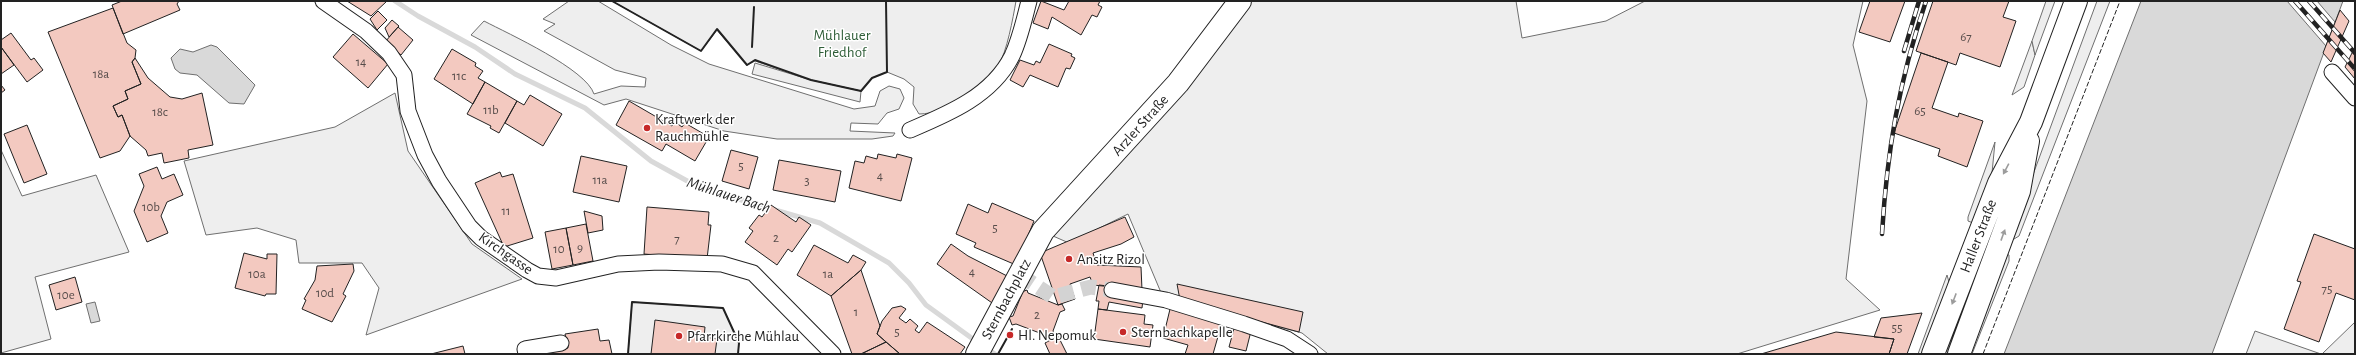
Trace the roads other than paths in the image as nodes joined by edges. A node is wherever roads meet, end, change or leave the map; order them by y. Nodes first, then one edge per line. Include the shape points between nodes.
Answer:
1 (323, 1) edge
2 (1029, 1) edge
3 (1240, 1) edge
4 (2076, 1) edge
5 (2332, 72) dead end
6 (2355, 98) edge
7 (2032, 122) junction
8 (910, 130) dead end
9 (1034, 244) joint
10 (1112, 290) tunnel mouth
11 (561, 343) dead end
12 (526, 354) edge
13 (833, 354) edge
14 (977, 354) edge
15 (1310, 354) edge
16 (1933, 354) edge
17 (1959, 354) edge

1 - 13 street, Kirchgasse via 366,31 390,54 404,75 408,112 425,156 469,226 492,247 527,270 547,278 637,262 736,266 753,273
2 - 8 street via 1015,49 998,77 953,111
3 - 9 main road, Arzler Straße via 1178,83
4 - 7 main road, Haller Straße
5 - 6 street
7 -> 16 main road, Haller Straße via 1999,183
17 -> 7 main road, Haller Straße via 2019,191
9 - 14 main road, Sternbachplatz via 994,326
10 - 15 street via 1166,300 1244,324 1288,339
11 - 12 street via 525,349

